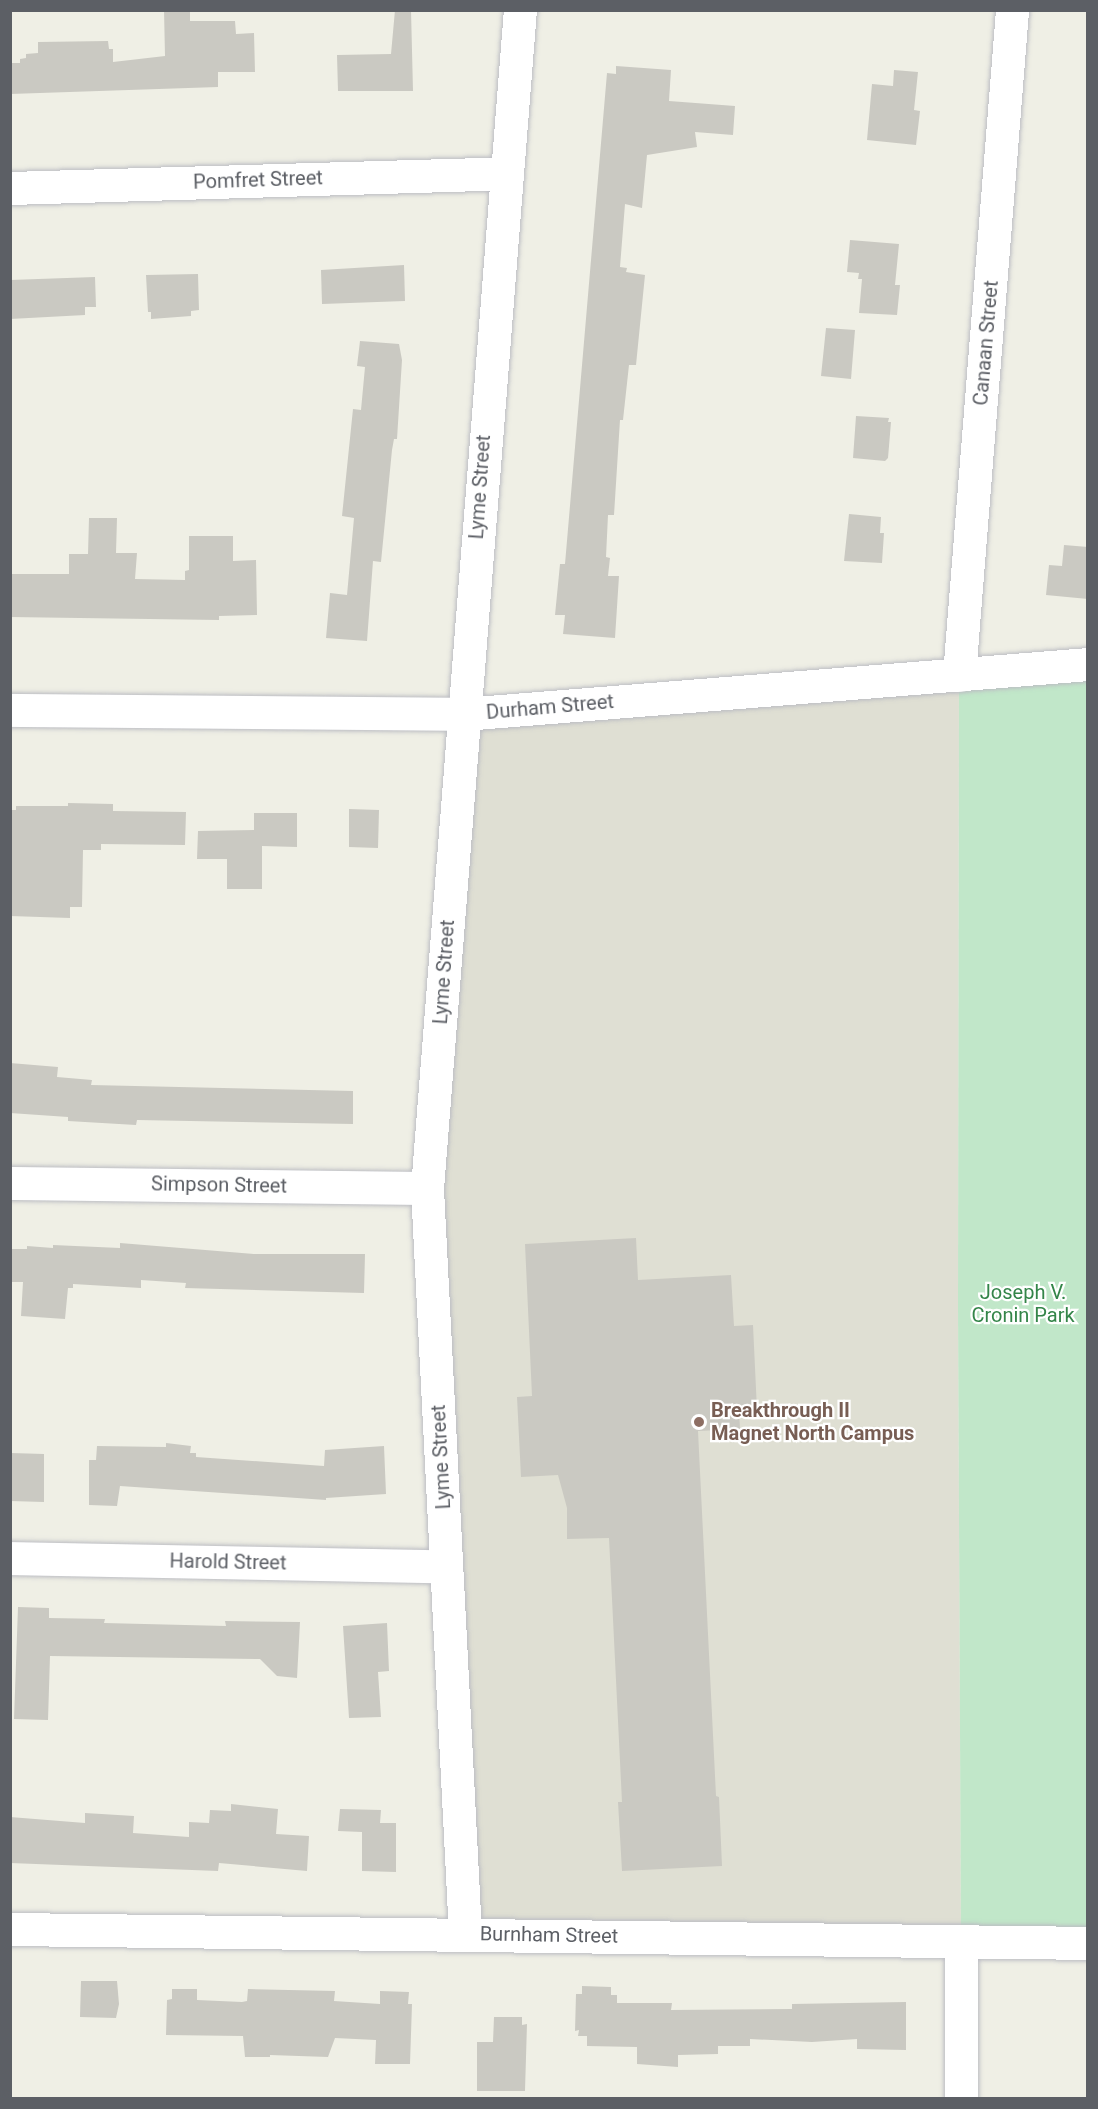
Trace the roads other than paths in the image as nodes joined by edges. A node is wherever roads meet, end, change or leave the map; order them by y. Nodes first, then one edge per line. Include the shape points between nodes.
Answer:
1 (520, 10) edge
2 (1012, 10) edge
3 (505, 173) junction
4 (10, 188) edge
5 (1088, 664) edge
6 (959, 675) junction
7 (10, 710) edge
8 (463, 714) junction
9 (10, 1183) edge
10 (428, 1188) junction
11 (10, 1558) edge
12 (446, 1566) junction
13 (10, 1929) edge
14 (465, 1934) junction
15 (961, 1942) junction
16 (1088, 1943) edge
17 (961, 2098) edge

1 - 3 street, Lyme Street
2 - 6 street, Canaan Street
3 - 4 street, Pomfret Street
3 - 8 street, Lyme Street
5 - 6 street, Durham Street
6 - 8 street, Durham Street
7 - 8 street, Durham Street
8 - 10 street, Lyme Street
9 - 10 street, Simpson Street
10 - 12 street, Lyme Street
11 - 12 street, Harold Street
12 - 14 street, Lyme Street
13 - 14 street, Burnham Street
14 - 15 street, Burnham Street
15 - 16 street, Burnham Street
15 - 17 street

